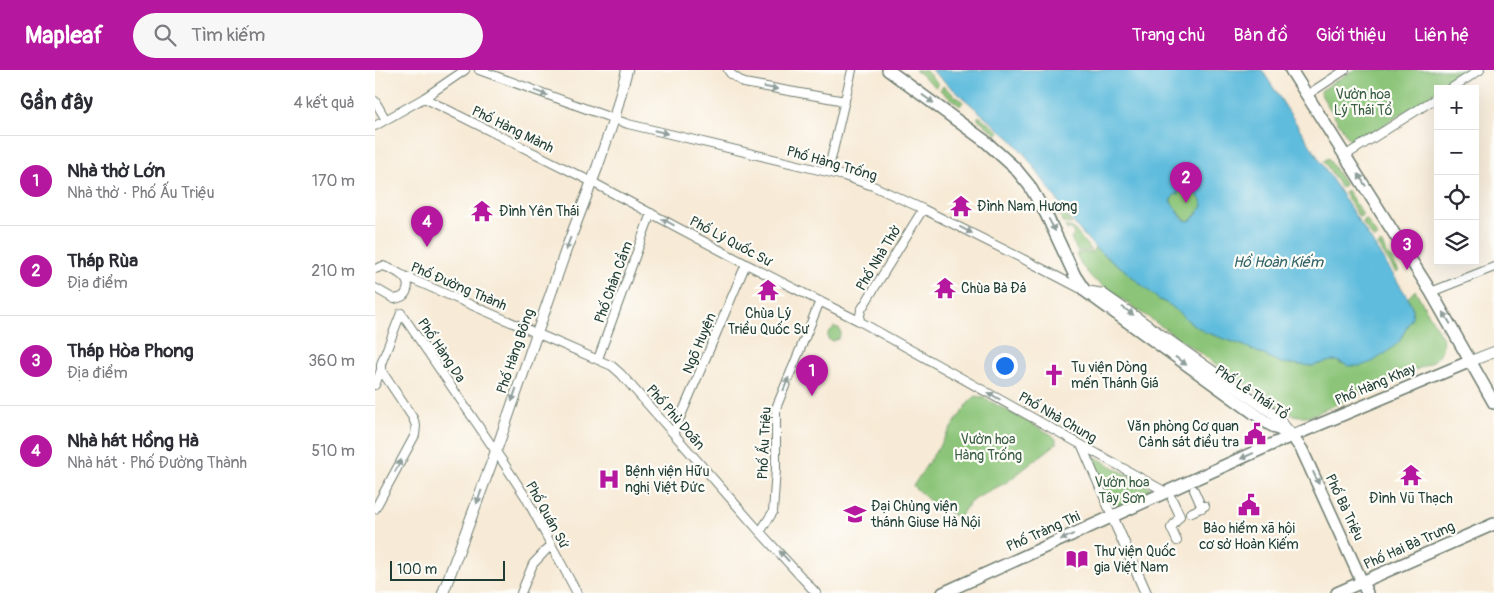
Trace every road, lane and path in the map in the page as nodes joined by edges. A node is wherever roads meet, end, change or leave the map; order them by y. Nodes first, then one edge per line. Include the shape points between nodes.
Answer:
1 (465, 70) edge
2 (479, 70) edge
3 (627, 70) edge
4 (728, 70) edge
5 (852, 70) edge
6 (888, 70) edge
7 (1291, 70) edge
8 (1345, 70) edge
9 (1480, 70) edge
10 (1457, 85) edge
11 (1307, 95) junction
12 (424, 98) junction
13 (1434, 100) edge
14 (375, 101) edge
15 (845, 101) junction
16 (614, 119) junction
17 (386, 120) junction
18 (375, 126) edge
19 (1346, 155) junction
20 (828, 172) junction
21 (592, 182) junction
22 (923, 209) junction
23 (651, 213) junction
24 (746, 264) junction
25 (1494, 267) edge
26 (375, 269) edge
27 (400, 274) junction
28 (375, 288) edge
29 (1085, 291) junction
30 (1431, 292) junction
31 (820, 300) junction
32 (859, 321) junction
33 (536, 332) junction
34 (1494, 352) edge
35 (598, 359) junction
36 (1471, 361) junction
37 (378, 370) edge
38 (375, 385) edge
39 (1494, 403) edge
40 (674, 432) junction
41 (1292, 436) junction
42 (1082, 446) junction
43 (496, 451) junction
44 (1194, 490) dead end
45 (1169, 496) junction
46 (375, 509) edge
47 (1190, 513) dead end
48 (1112, 516) junction
49 (1494, 524) edge
50 (760, 532) junction
51 (1177, 541) dead end
52 (551, 545) junction
53 (1362, 582) junction
54 (443, 593) edge
55 (521, 593) edge
56 (577, 593) edge
57 (816, 593) edge
58 (943, 593) edge
59 (1145, 593) edge
60 (1337, 593) edge
61 (1367, 593) edge

1 - 12 street
2 -> 16 street, Phố Hàng Trống
3 - 16 street, Phố Hàng Bông
4 -> 15 street via 743,83
5 - 15 street
6 -> 29 main road, Phố Lê Thái Tổ via 985,141 1015,168 1046,214
7 - 11 main road
8 - 11 street
9 - 10 street
11 - 19 main road
12 - 17 street
12 - 21 street, Phố Hàng Mành
13 - 19 street
14 - 17 street
15 - 20 street
16 -> 20 street, Phố Hàng Trống
16 - 21 street, Phố Hàng Bông
17 - 18 street
30 -> 19 main road
20 - 22 street, Phố Hàng Trống via 873,186
21 - 23 street, Phố Lý Quốc Sư
21 -> 33 street, Phố Hàng Bông
22 -> 29 street, Phố Hàng Trống
22 - 32 street, Phố Nhà Thờ via 861,310
24 -> 23 street, Phố Lý Quốc Sư
23 - 35 street, Phố Chân Cầm
24 - 31 street, Phố Lý Quốc Sư
24 - 40 street, Ngõ Huyện
25 - 30 street
26 - 27 street, Phố Đường Thành via 383,266
27 - 28 street via 409,287 402,297 394,299
27 - 33 street, Phố Đường Thành
29 -> 41 main road, Phố Lê Thái Tổ via 1269,424
36 -> 30 main road
31 - 32 street, Phố Lý Quốc Sư
50 -> 31 street, Phố Ấu Triệu via 773,512 776,408
42 -> 32 street, Phố Nhà Chung
33 - 35 street, Phố Phủ Doãn
33 -> 43 street, Phố Hàng Bông
34 - 36 street
35 - 40 street, Phố Phủ Doãn via 621,374
36 - 39 main road
36 - 41 main road, Phố Hàng Khay
37 - 38 street, Phố Hàng Da
37 - 43 street, Phố Hàng Da via 401,313
46 -> 37 street via 415,435 416,426
40 - 50 street, Phố Phủ Doãn
41 -> 45 main road, Phố Tràng Thi
41 -> 53 main road, Phố Bà Triệu via 1302,450
42 - 45 street, Phố Nhà Chung
42 - 48 street
43 - 52 street, Phố Quán Sứ
43 -> 54 street, Phố Hàng Bông
44 - 47 street via 1205,507
45 - 48 main road, Phố Tràng Thi
45 - 51 street via 1179,516 1171,528
48 -> 58 main road, Phố Tràng Thi
48 - 59 street
49 - 53 main road, Phố Hai Bà Trưng
57 -> 50 street, Phố Phủ Doãn
52 - 55 street via 533,564
52 - 56 street, Phố Quán Sứ
53 - 60 main road, Phố Hai Bà Trưng
53 - 61 main road, Phố Bà Triệu

